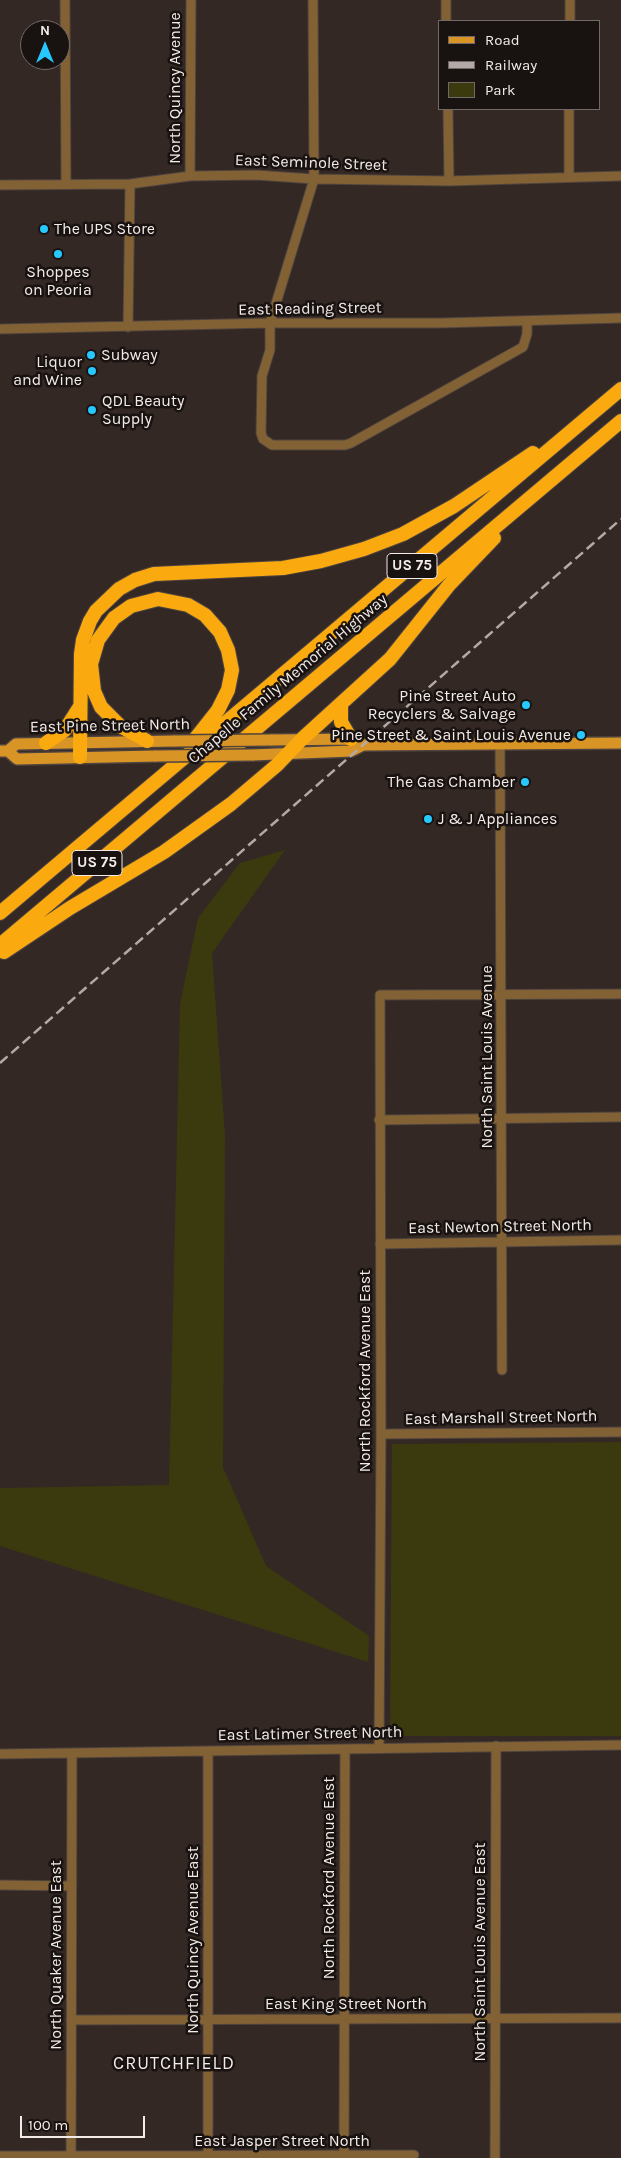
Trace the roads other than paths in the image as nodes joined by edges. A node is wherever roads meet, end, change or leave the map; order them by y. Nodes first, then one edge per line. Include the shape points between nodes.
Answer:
1 (65, 0) edge
2 (191, 0) edge
3 (313, 0) edge
4 (446, 0) edge
5 (570, 0) edge
6 (446, 20) edge
7 (570, 20) edge
8 (448, 110) edge
9 (569, 110) edge
10 (190, 176) junction
11 (569, 176) junction
12 (621, 176) edge
13 (314, 180) junction
14 (449, 181) junction
15 (66, 184) junction
16 (130, 184) junction
17 (0, 185) edge
18 (621, 318) edge
19 (526, 321) junction
20 (270, 323) junction
21 (128, 327) junction
22 (0, 329) edge
23 (621, 389) edge
24 (593, 413) junction
25 (621, 421) edge
26 (543, 487) junction
27 (341, 705) junction
28 (80, 707) junction
29 (302, 739) junction
30 (147, 741) junction
31 (80, 742) junction
32 (357, 742) junction
33 (46, 743) junction
34 (621, 743) edge
35 (500, 744) junction
36 (4, 751) edge
37 (288, 755) junction
38 (80, 757) junction
39 (171, 768) junction
40 (0, 913) edge
41 (0, 945) edge
42 (0, 954) edge
43 (501, 994) junction
44 (621, 994) edge
45 (621, 1117) edge
46 (502, 1119) junction
47 (379, 1120) junction
48 (621, 1240) edge
49 (502, 1242) junction
50 (380, 1244) junction
51 (502, 1370) dead end
52 (621, 1432) edge
53 (381, 1434) junction
54 (621, 1745) edge
55 (496, 1746) junction
56 (379, 1748) junction
57 (345, 1749) junction
58 (208, 1751) junction
59 (72, 1753) junction
60 (0, 1754) edge
61 (0, 1885) edge
62 (71, 1886) junction
63 (495, 2018) junction
64 (621, 2018) edge
65 (71, 2020) junction
66 (208, 2020) junction
67 (344, 2020) junction
68 (414, 2155) dead end
69 (0, 2156) edge
70 (71, 2157) edge
71 (208, 2157) edge
72 (344, 2157) edge
73 (495, 2158) edge

1 - 15 street
2 - 10 street, North Quincy Avenue
3 - 13 street
4 - 6 street
5 - 7 street
8 - 14 street
9 - 11 street
10 - 13 street, East Seminole Street via 256,175
10 - 16 street, East Seminole Street
11 - 12 street, East Seminole Street
11 - 14 street, East Seminole Street
13 - 14 street, East Seminole Street
13 - 20 street
15 - 16 street, East Seminole Street
15 - 17 street, East Seminole Street
16 - 21 street
18 - 19 street, East Reading Street
19 - 20 street, East Reading Street
19 - 20 street via 523,347 345,445 272,445 264,439 262,376 270,350
20 - 21 street, East Reading Street
21 - 22 street, East Reading Street
23 - 24 highway, Chapelle Family Memorial Highway / US 75
24 - 28 highway via 454,506 382,543 301,565 257,570 166,572 126,584 103,603 86,629 81,654
24 - 39 highway, Chapelle Family Memorial Highway / US 75
25 - 26 highway, Chapelle Family Memorial Highway / US 75
26 - 27 highway via 449,585 390,659
26 - 41 highway, Chapelle Family Memorial Highway / US 75
27 - 29 highway
27 - 32 highway via 342,722
28 - 31 highway
28 - 33 highway via 65,730
29 - 30 main road, East Pine Street North, bridge
29 - 32 main road, East Pine Street North
29 - 37 highway
30 - 31 main road, East Pine Street North
30 - 39 highway via 120,726 102,707 92,681 92,656 102,631 123,610 158,599 198,610 214,622 225,641 232,670 228,690 218,710
31 - 33 main road, East Pine Street North
31 - 38 highway
32 - 35 main road, East Pine Street North
32 - 37 main road, East Pine Street North via 351,751
33 - 36 main road, East Pine Street North via 16,744
34 - 35 main road, East Pine Street North
35 - 43 street, North Saint Louis Avenue
36 - 38 main road, East Pine Street North via 17,759
37 - 38 main road, East Pine Street North, bridge
37 - 42 highway via 195,832
39 - 40 highway, Chapelle Family Memorial Highway / US 75
43 - 44 street
43 - 46 street, North Saint Louis Avenue
43 - 47 street, North Rockford Avenue East via 380,995
45 - 46 street
46 - 47 street
46 - 49 street, North Saint Louis Avenue
47 - 50 street, North Rockford Avenue East
48 - 49 street, East Newton Street North
49 - 50 street, East Newton Street North
49 - 51 street, North Saint Louis Avenue
50 - 53 street, North Rockford Avenue East
52 - 53 street, East Marshall Street North
53 - 56 street, North Rockford Avenue East
54 - 55 street, East Latimer Street North
55 - 56 street, East Latimer Street North
55 - 63 street, North Saint Louis Avenue East
56 - 57 street, East Latimer Street North
57 - 58 street, East Latimer Street North
57 - 67 street, North Rockford Avenue East
58 - 59 street, East Latimer Street North
58 - 66 street, North Quincy Avenue East
59 - 60 street, East Latimer Street North
59 - 62 street, North Quaker Avenue East
61 - 62 street
62 - 65 street, North Quaker Avenue East
63 - 64 street, East King Street North
63 - 67 street, East King Street North
63 - 73 street, North Saint Louis Avenue East
65 - 66 street, East King Street North
65 - 70 street, North Quaker Avenue East
66 - 67 street, East King Street North
66 - 71 street, North Quincy Avenue East
67 - 72 street, North Rockford Avenue East
68 - 72 street, East Jasper Street North
69 - 70 street, East Jasper Street North
70 - 71 street, East Jasper Street North
71 - 72 street, East Jasper Street North

